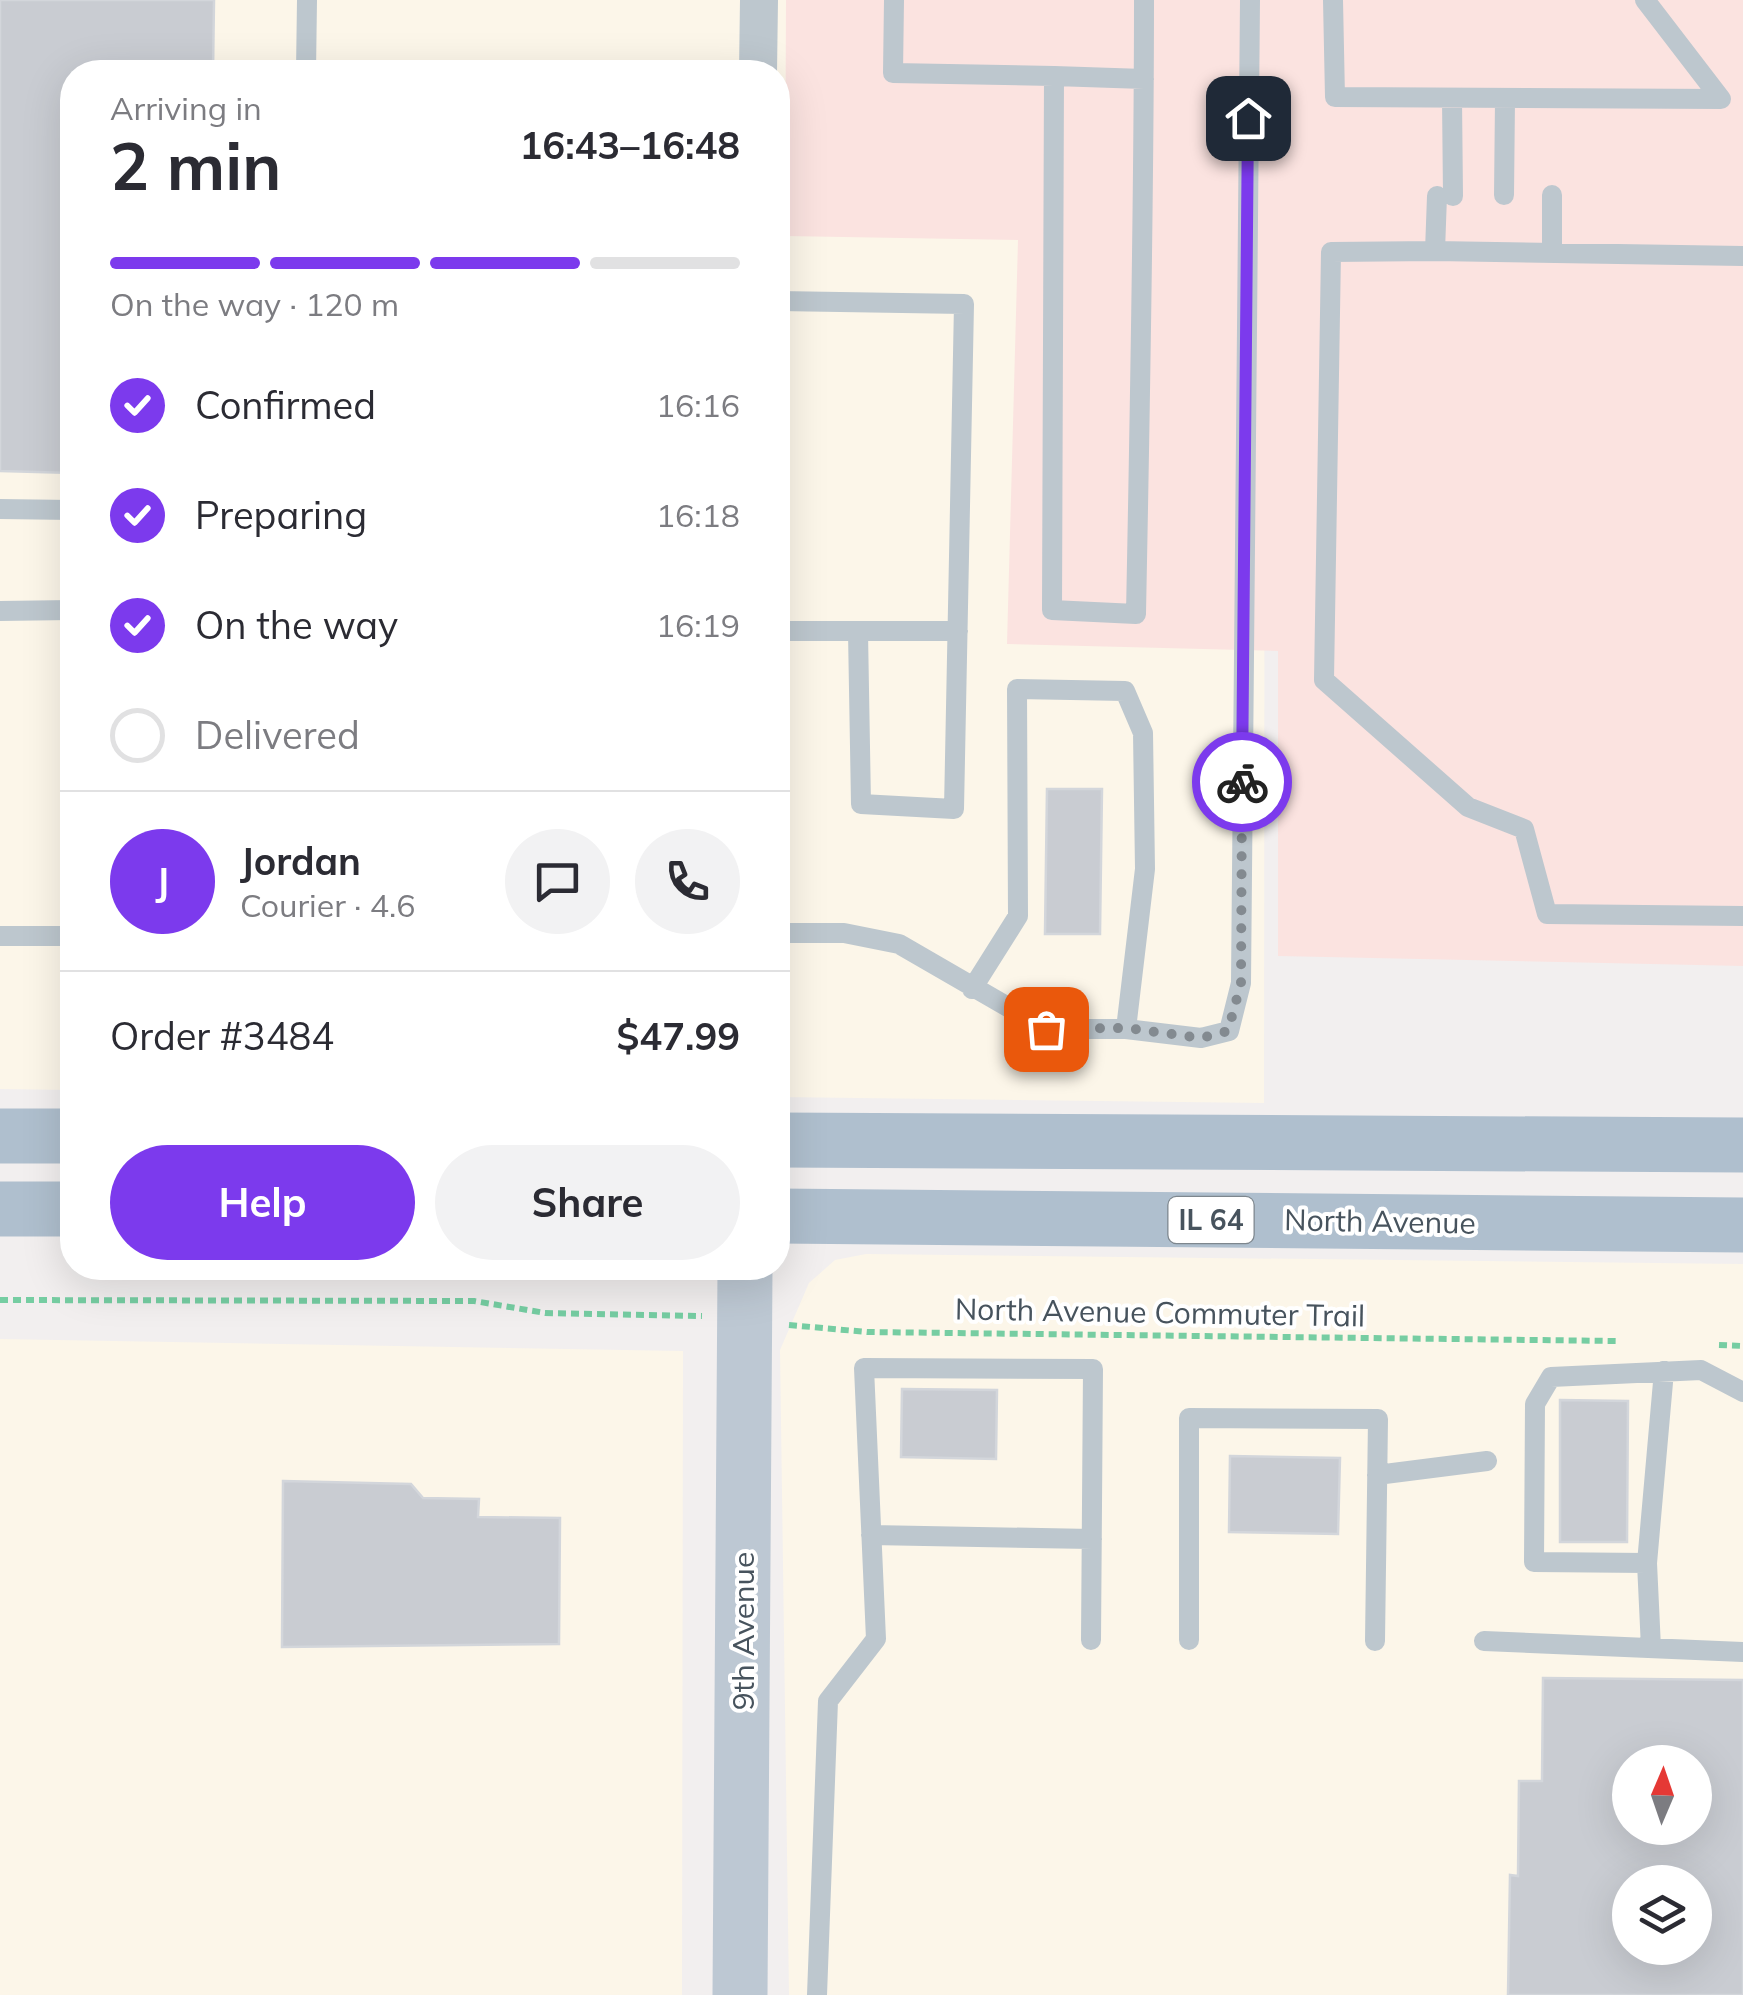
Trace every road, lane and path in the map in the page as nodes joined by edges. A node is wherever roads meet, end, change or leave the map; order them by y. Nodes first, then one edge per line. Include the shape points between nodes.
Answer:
1 (307, 0) edge
2 (759, 0) edge
3 (894, 0) edge
4 (1144, 0) edge
5 (1250, 0) edge
6 (1334, 0) edge
7 (1645, 0) edge
8 (306, 60) edge
9 (758, 60) edge
10 (1054, 76) junction
11 (1144, 78) junction
12 (1452, 99) junction
13 (1504, 100) junction
14 (1504, 195) dead end
15 (1552, 195) dead end
16 (1435, 251) junction
17 (1552, 253) junction
18 (1743, 256) edge
19 (790, 301) edge
20 (0, 509) edge
21 (60, 510) edge
22 (60, 610) edge
23 (0, 611) edge
24 (790, 631) edge
25 (958, 631) junction
26 (858, 632) junction
27 (1743, 916) edge
28 (790, 933) edge
29 (0, 936) edge
30 (60, 936) edge
31 (972, 988) junction
32 (1126, 1028) junction
33 (0, 1136) edge
34 (60, 1136) edge
35 (790, 1140) edge
36 (1743, 1146) edge
37 (0, 1208) edge
38 (60, 1210) edge
39 (790, 1216) edge
40 (1743, 1225) edge
41 (745, 1280) edge
42 (0, 1300) edge
43 (680, 1314) dead end
44 (800, 1326) dead end
45 (1519, 1338) dead end
46 (1664, 1372) junction
47 (1743, 1392) edge
48 (1487, 1461) dead end
49 (1377, 1475) junction
50 (871, 1535) junction
51 (1092, 1539) junction
52 (1647, 1563) junction
53 (1090, 1640) dead end
54 (1188, 1640) dead end
55 (1375, 1641) dead end
56 (1484, 1641) dead end
57 (1651, 1648) junction
58 (1743, 1652) edge
59 (740, 1995) edge
60 (817, 1995) edge

1 - 8 lane
2 - 9 street
3 - 10 lane via 893,73
4 - 11 lane
5 - 32 lane via 1241,983 1228,1031 1201,1038
6 - 12 lane via 1335,98
7 - 13 lane via 1721,99
10 - 11 lane
10 - 11 lane via 1052,610 1136,614
12 - 13 lane
12 - 16 lane
13 - 14 lane
15 - 17 lane
16 - 17 lane
16 - 27 lane via 1331,252 1324,680 1468,807 1524,829 1548,914
17 - 18 lane
19 - 25 lane via 964,304
20 - 21 lane
22 - 23 lane
24 - 26 lane
25 - 26 lane
25 - 26 lane via 954,809 861,804
28 - 31 lane via 844,933 900,944
29 - 30 lane
31 - 32 lane via 1046,1029
31 - 32 lane via 1018,916 1016,689 1125,691 1143,733 1145,869
33 - 34 main road
35 - 36 main road
37 - 38 main road
39 - 40 main road, North Avenue / IL 64
41 - 59 street, 9th Avenue
42 - 43 path via 474,1301 573,1314
44 - 45 path, North Avenue Commuter Trail
46 - 47 lane via 1701,1370
46 - 52 lane
46 - 52 lane via 1552,1376 1535,1404 1534,1562
48 - 49 lane
49 - 54 lane via 1378,1419 1189,1418
49 - 55 lane
50 - 51 lane
50 - 51 lane via 864,1368 1093,1369
50 - 60 lane via 876,1639 828,1701
51 - 53 lane
52 - 57 lane
56 - 57 lane
57 - 58 lane

